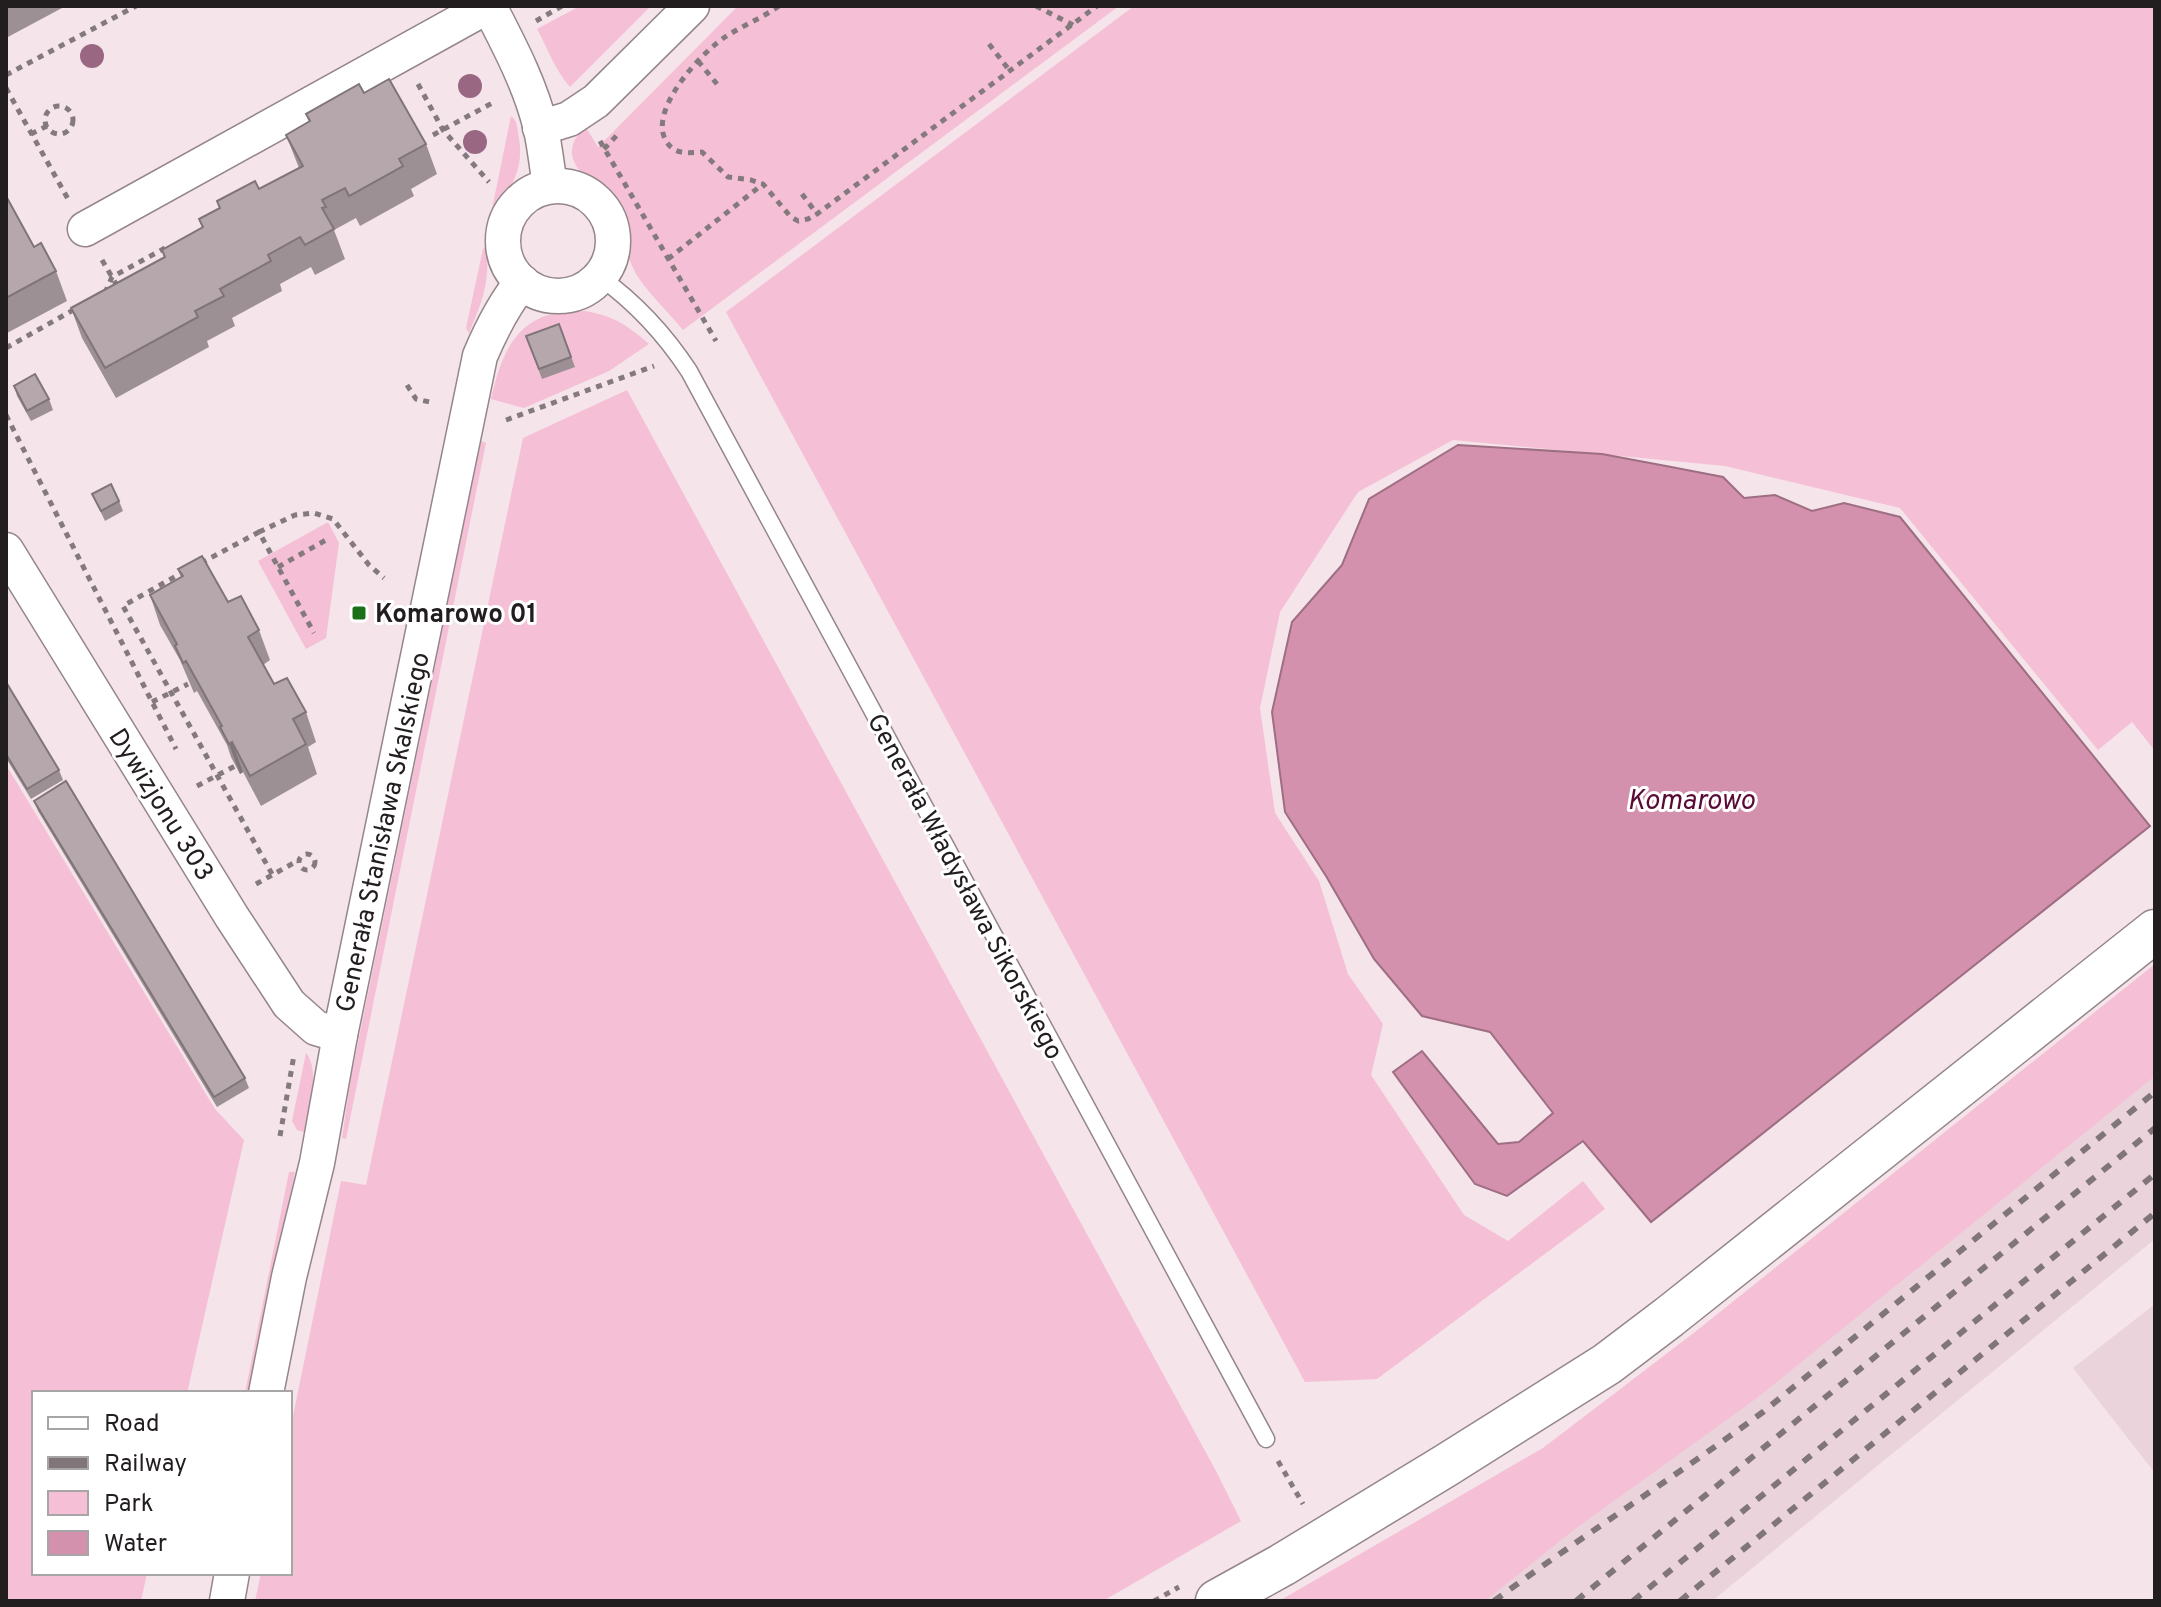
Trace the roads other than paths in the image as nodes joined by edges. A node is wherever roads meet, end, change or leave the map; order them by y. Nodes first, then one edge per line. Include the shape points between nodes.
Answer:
1 (488, 6) edge
2 (692, 6) edge
3 (540, 128) junction
4 (550, 186) junction
5 (85, 229) road end
6 (600, 277) junction
7 (522, 282) junction
8 (6, 550) edge
9 (2155, 931) edge
10 (340, 1035) junction
11 (266, 1391) edge
12 (1266, 1439) road end
13 (232, 1575) edge
14 (227, 1601) edge
15 (1217, 1601) edge

1 - 3 street via 517,62
1 - 5 street
2 - 3 street via 596,101 569,119
3 - 4 street
4 - 6 street via 580,191 602,208 612,248
4 - 7 street via 524,198 505,226 506,258
6 - 7 street via 565,296 537,292
6 - 12 lane, Generała Władysława Sikorskiego via 641,311 689,371
7 - 10 street, Generała Stanisława Skalskiego via 480,356
8 - 10 street, Dywizjonu 303 via 289,1004 316,1028
9 - 15 street via 1607,1364
10 - 11 street, Generała Stanisława Skalskiego
13 - 14 street

